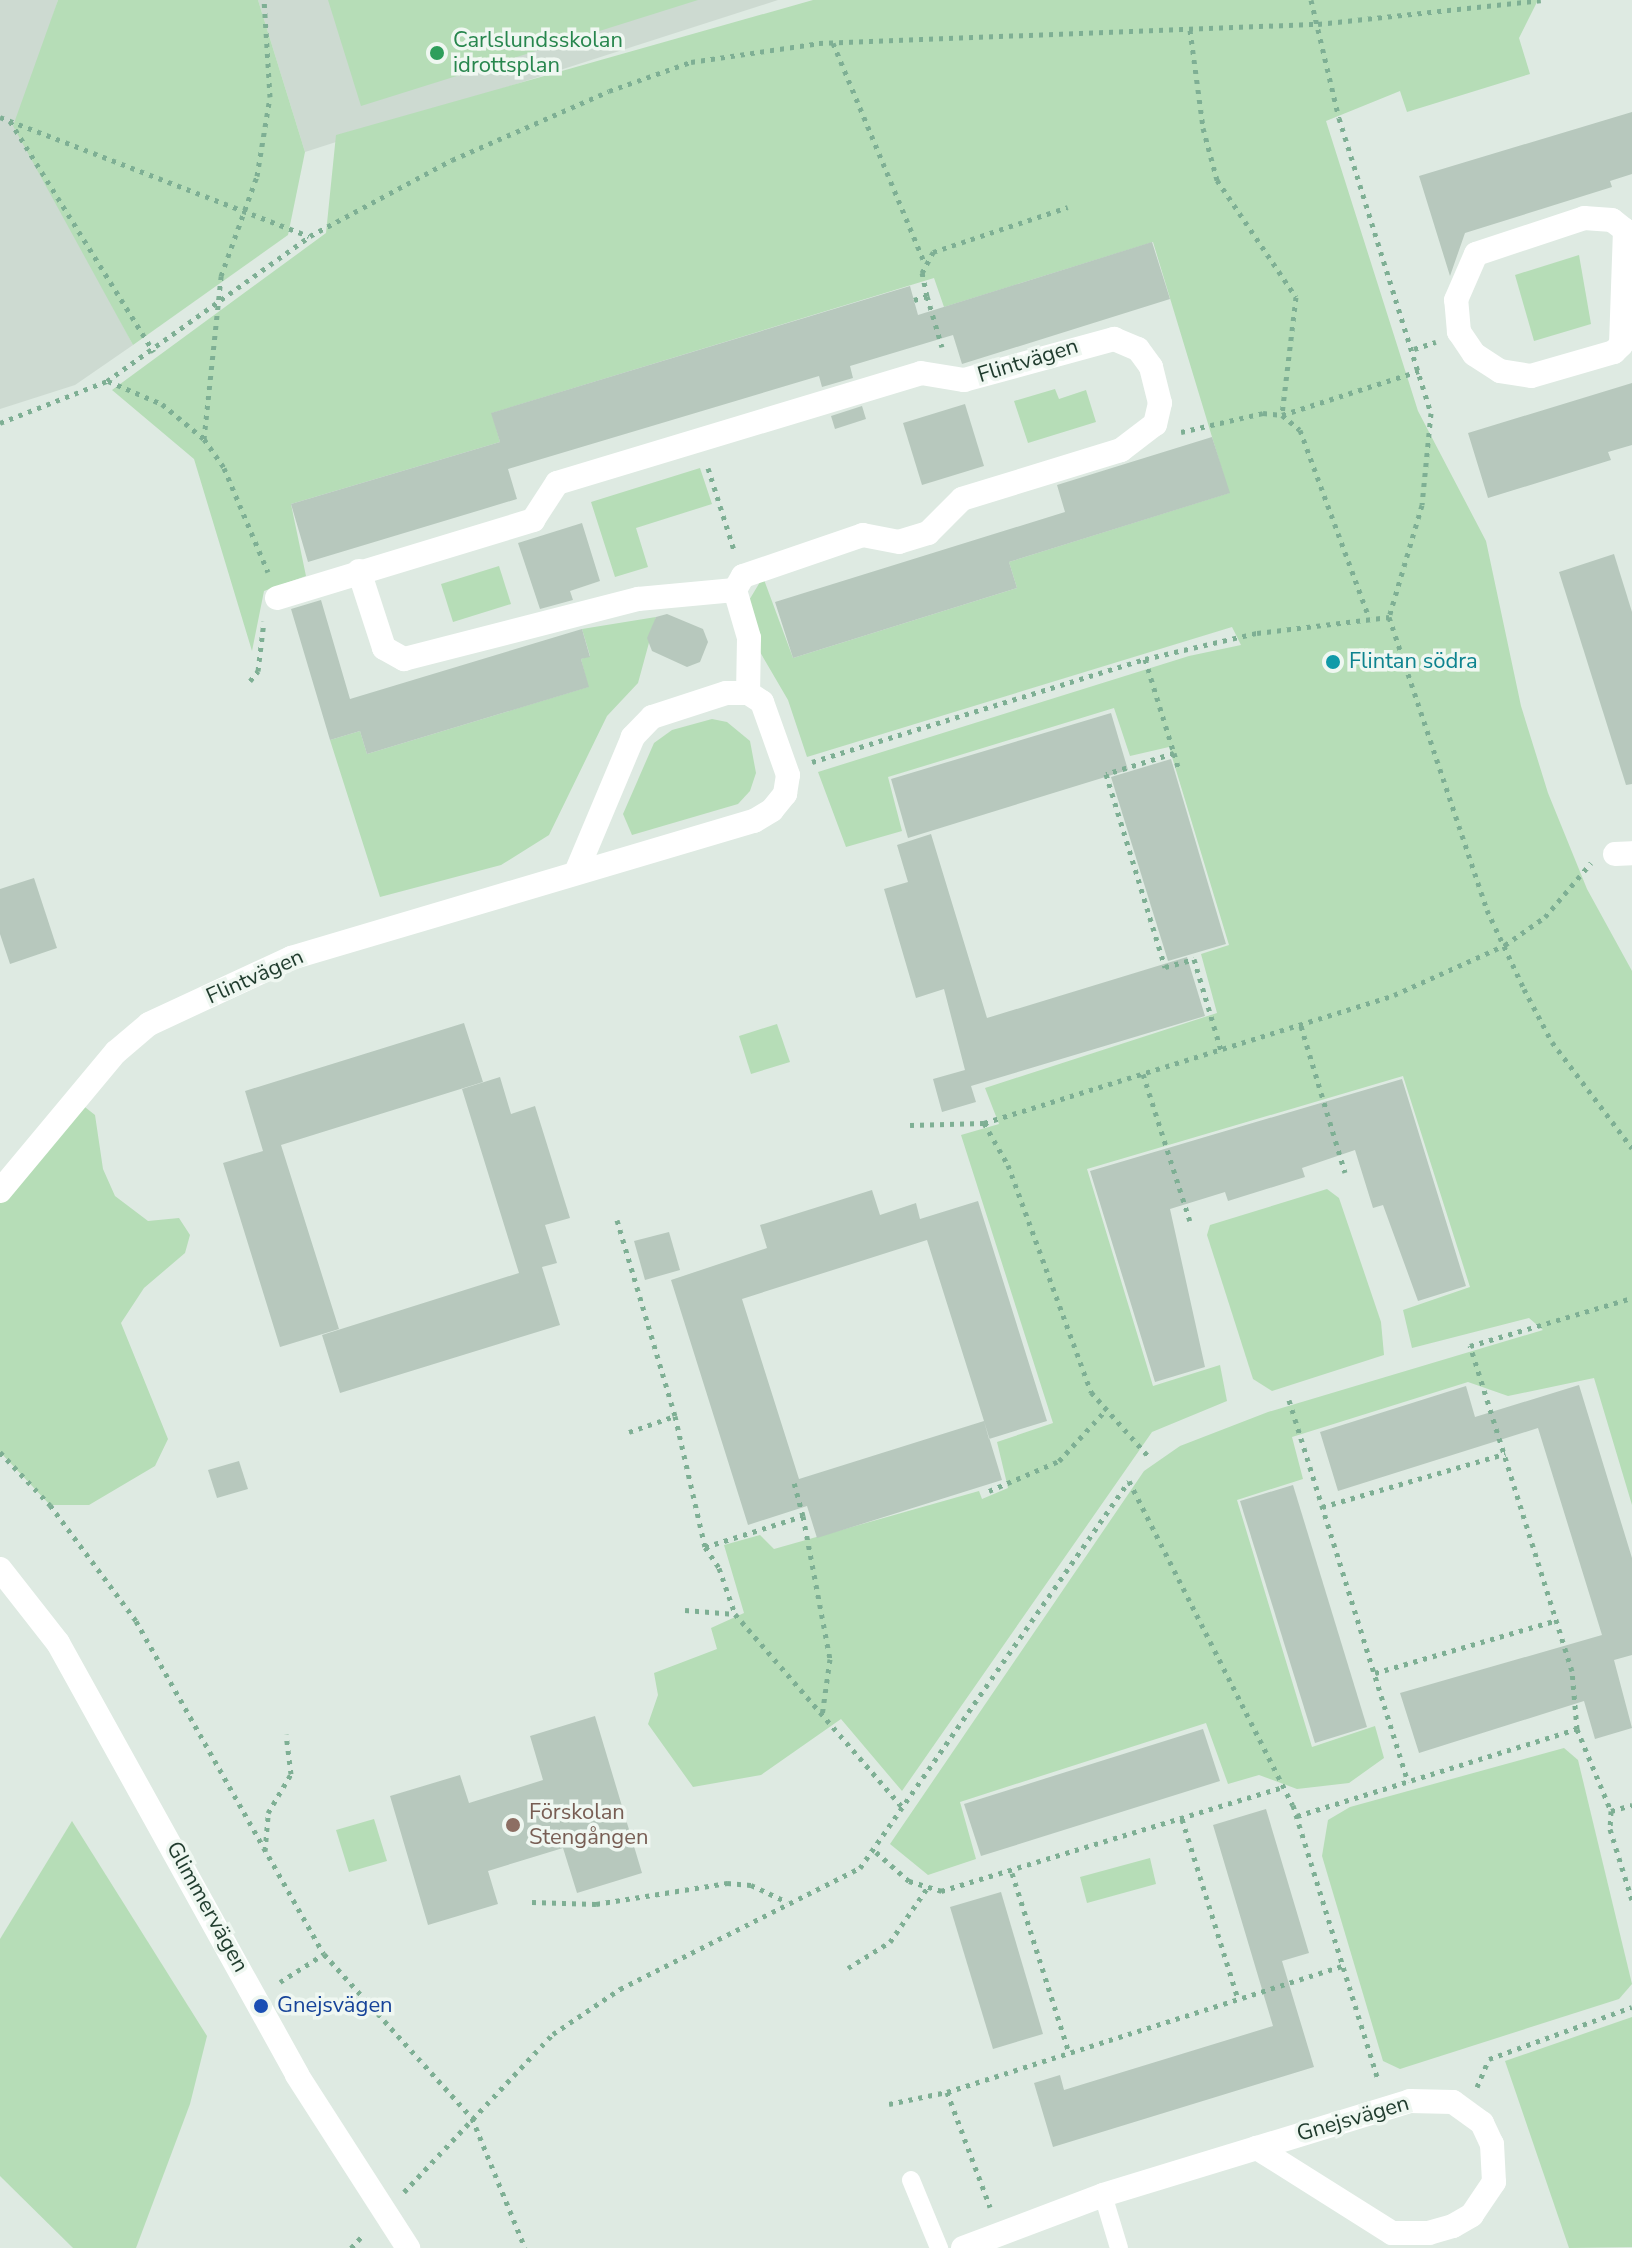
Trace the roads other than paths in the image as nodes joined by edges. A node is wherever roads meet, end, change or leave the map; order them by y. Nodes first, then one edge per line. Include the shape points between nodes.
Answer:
1 (1630, 228) edge
2 (359, 571) junction
3 (739, 583) junction
4 (277, 598) road end
5 (748, 693) junction
6 (577, 870) junction
7 (4, 1176) edge
8 (0, 1569) edge
9 (1257, 2148) junction
10 (911, 2180) dead end
11 (1103, 2195) junction
12 (408, 2248) edge
13 (939, 2248) edge
14 (963, 2248) edge
15 (1119, 2248) edge

1 - 1 street via 1584,218 1476,254 1456,300 1459,332 1474,354 1515,376 1614,352 1624,330
2 - 3 street, Flintvägen via 384,648 404,659 638,599
2 - 3 street, Flintvägen via 533,520 557,483 921,373 964,380 1094,341 1126,341 1151,367 1160,403 1155,424 1121,450 962,499 928,533 899,542 863,535
2 - 4 street, Flintvägen
3 - 5 street via 749,638
5 - 6 street via 726,693 652,717 633,737
5 - 6 street, Flintvägen via 762,702 784,754 785,794 772,810 754,821
6 - 7 street, Flintvägen via 291,958 149,1024 116,1052
8 - 12 street, Glimmervägen via 58,1643 297,2075
9 - 9 street, Gnejsvägen via 1392,2233 1429,2233 1472,2215 1494,2182 1492,2144 1467,2109 1428,2099
9 - 11 street, Gnejsvägen
10 - 13 lane
11 - 14 street, Gnejsvägen
11 - 15 lane

